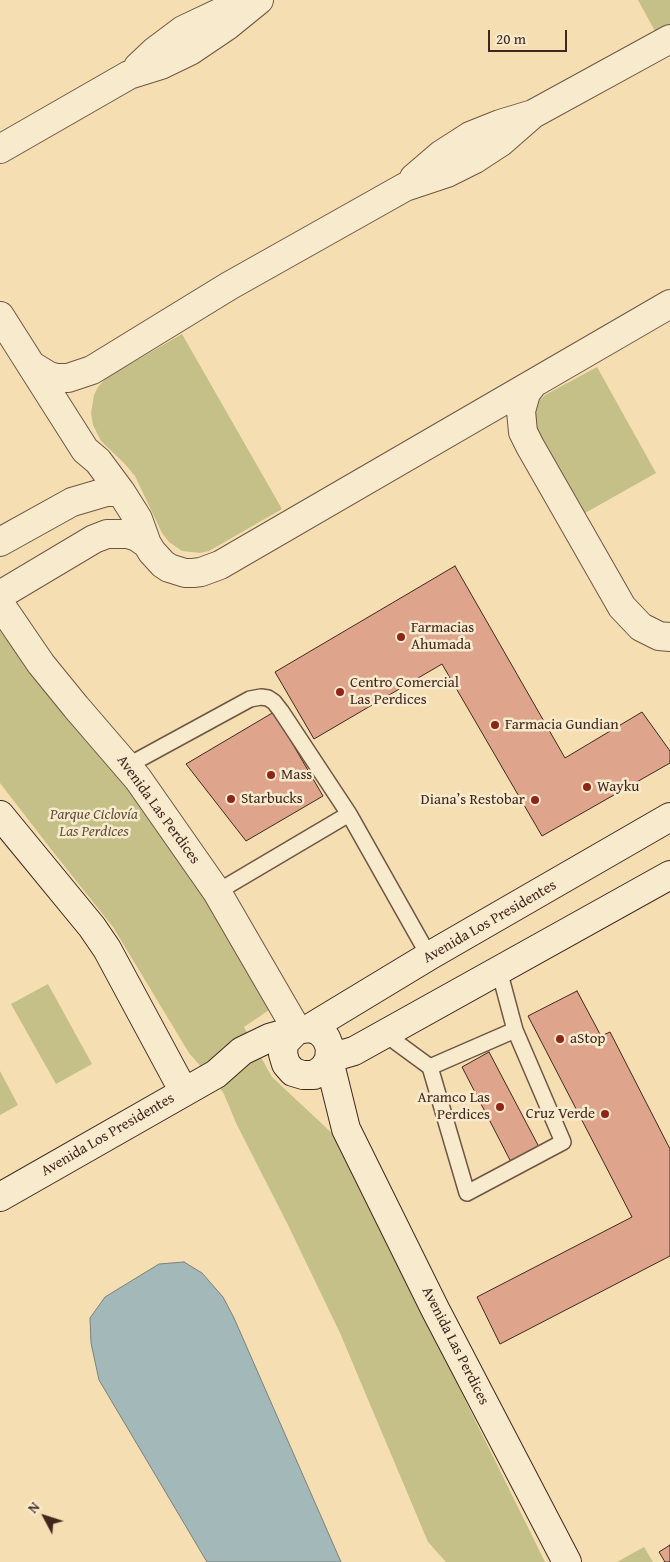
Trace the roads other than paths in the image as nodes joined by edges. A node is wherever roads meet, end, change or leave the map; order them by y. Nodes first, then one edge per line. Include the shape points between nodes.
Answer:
1 (256, 2) edge
2 (670, 39) edge
3 (0, 149) edge
4 (670, 304) edge
5 (0, 316) edge
6 (31, 365) junction
7 (92, 370) junction
8 (533, 384) junction
9 (461, 425) junction
10 (80, 442) junction
11 (530, 446) junction
12 (121, 492) junction
13 (72, 502) junction
14 (94, 539) junction
15 (0, 542) edge
16 (147, 544) junction
17 (0, 595) edge
18 (0, 604) edge
19 (670, 637) edge
20 (127, 766) junction
21 (349, 814) junction
22 (0, 815) edge
23 (670, 817) edge
24 (670, 875) edge
25 (217, 892) junction
26 (429, 956) junction
27 (500, 970) junction
28 (304, 1029) junction
29 (515, 1030) junction
30 (385, 1034) junction
31 (329, 1059) junction
32 (430, 1067) junction
33 (295, 1070) junction
34 (216, 1074) junction
35 (184, 1092) junction
36 (346, 1128) junction
37 (0, 1197) edge
38 (567, 1562) edge

1 - 3 street via 221,12 183,30 129,75
2 - 7 street via 533,114 470,136 442,154 405,187 238,281
4 - 8 street
5 - 6 street
6 - 7 street via 57,378
6 - 10 street
7 - 10 street via 82,382 74,401 73,420
8 - 9 street
8 - 11 street via 526,393 521,411
9 - 11 street via 480,421 500,424 515,431
9 - 16 street via 210,569 185,573 169,568
10 - 12 street
10 - 13 street via 88,468 87,476 84,487
11 - 19 street via 622,607 641,627 659,636
12 - 13 street via 106,492
12 - 14 street via 104,529
12 - 16 street via 138,519
13 - 15 street
14 - 16 street via 107,534 128,534
14 - 17 street
18 - 20 street, Avenida Las Perdices via 41,664
20 - 21 lane via 244,702 261,697 274,702
20 - 25 street, Avenida Las Perdices
21 - 25 lane
21 - 26 lane
22 - 35 street via 97,934
23 - 26 street, Avenida Los Presidentes
24 - 27 street
25 - 28 street, Avenida Las Perdices
26 - 28 street, Avenida Los Presidentes
27 - 29 lane
27 - 30 street
28 - 31 street via 319,1031 326,1038 330,1048
28 - 33 street via 284,1043 283,1054
28 - 34 street, Avenida Los Presidentes via 268,1038 242,1051
29 - 32 lane
29 - 32 lane via 563,1142 467,1192
30 - 31 street via 354,1051
30 - 32 lane
31 - 33 street via 314,1075
31 - 36 street, Avenida Las Perdices
33 - 34 street, Avenida Los Presidentes via 259,1063
33 - 36 street, Avenida Las Perdices
34 - 35 street, Avenida Los Presidentes
35 - 37 street, Avenida Los Presidentes
36 - 38 street, Avenida Las Perdices via 434,1309

